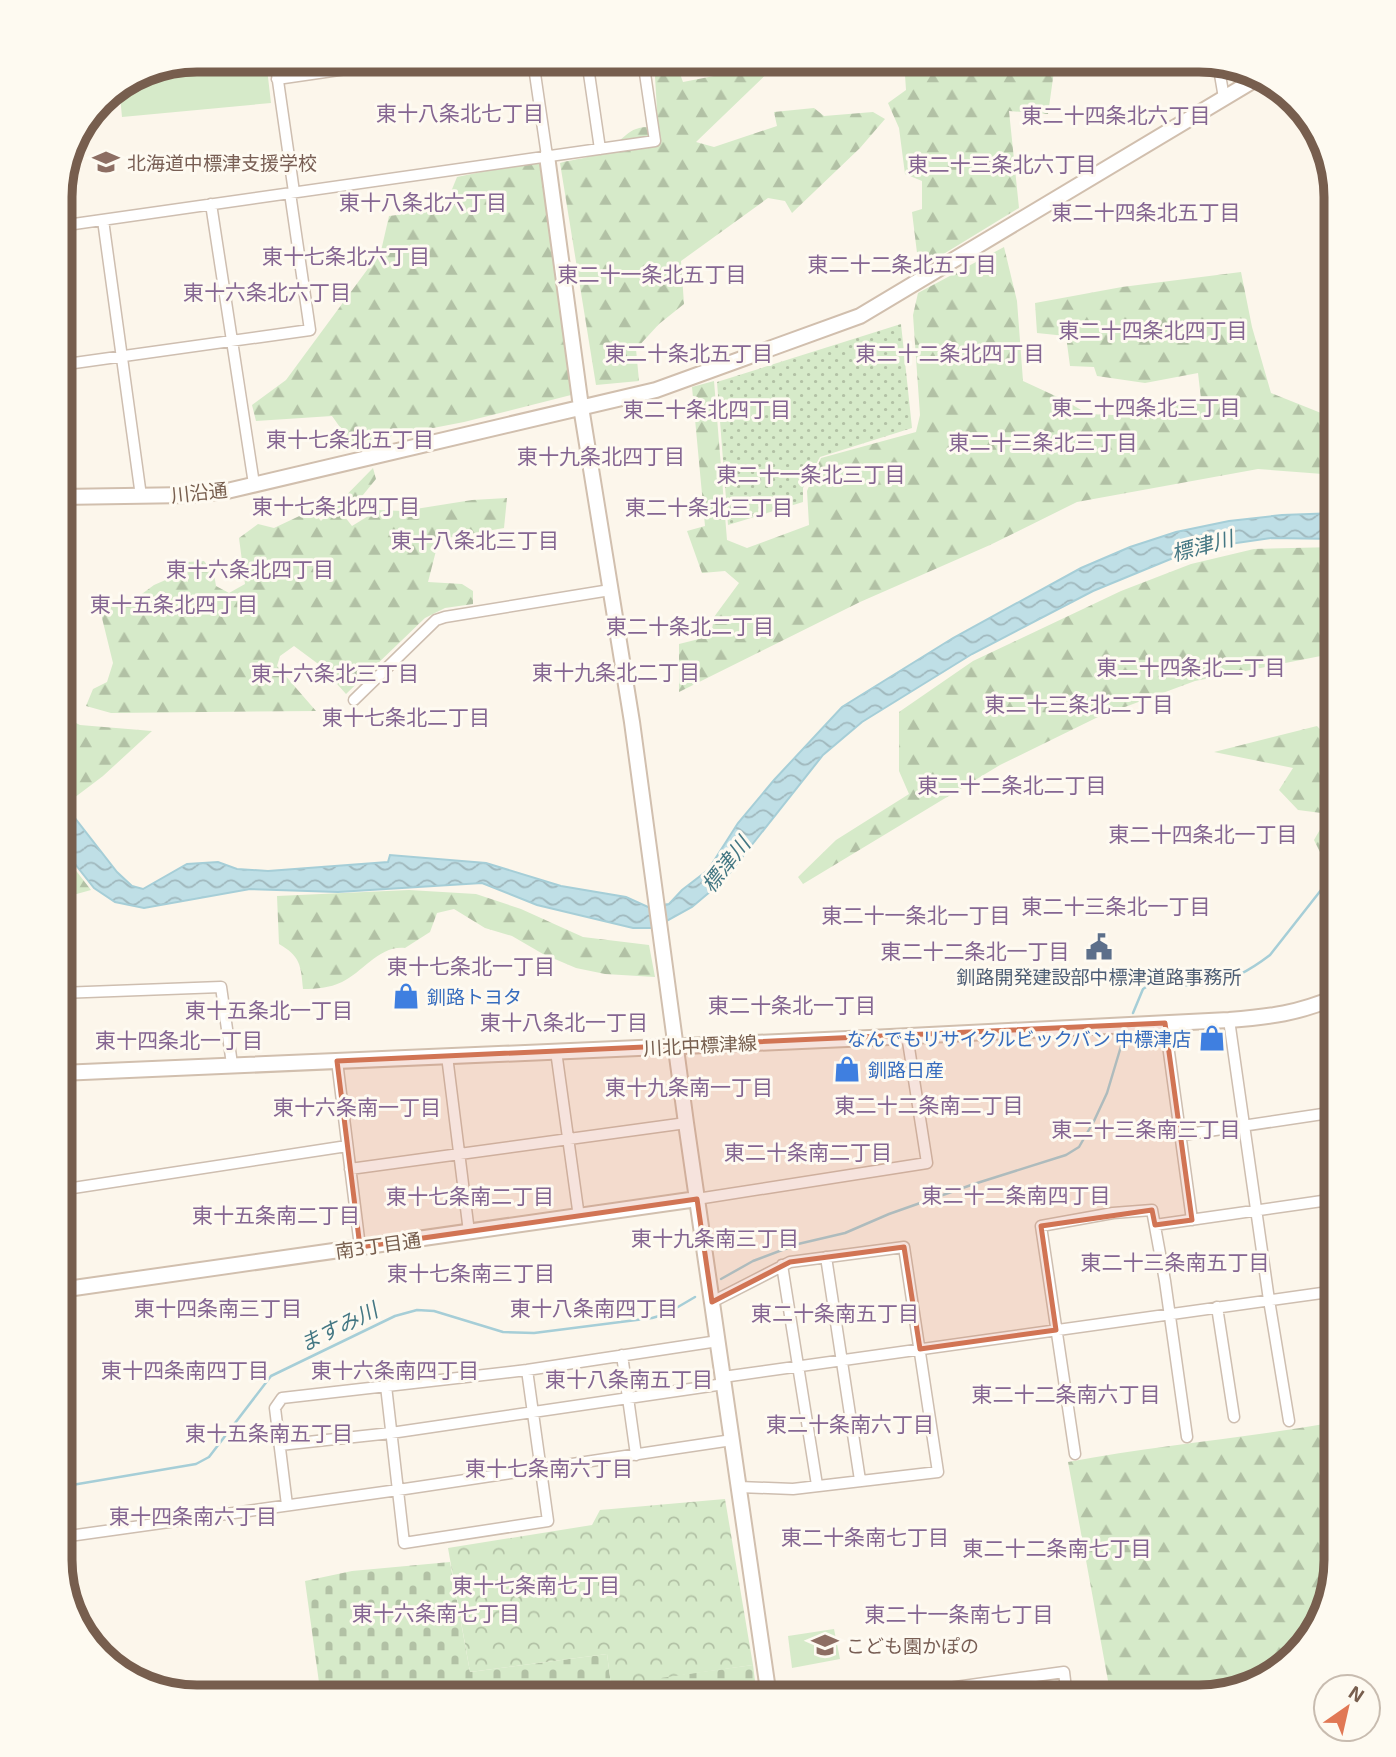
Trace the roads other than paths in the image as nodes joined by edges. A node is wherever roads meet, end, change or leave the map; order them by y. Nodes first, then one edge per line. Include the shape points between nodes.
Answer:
1 (276, 72) edge
2 (325, 72) edge
3 (535, 72) edge
4 (589, 72) edge
5 (645, 72) edge
6 (1220, 74) edge
7 (277, 79) junction
8 (1250, 83) edge
9 (1224, 98) junction
10 (600, 149) junction
11 (547, 156) junction
12 (292, 192) junction
13 (211, 204) junction
14 (103, 219) junction
15 (72, 224) edge
16 (232, 341) junction
17 (121, 356) junction
18 (72, 363) edge
19 (582, 407) junction
20 (254, 484) junction
21 (141, 496) junction
22 (72, 497) edge
23 (610, 590) junction
24 (354, 700) dead end
25 (72, 993) edge
26 (1324, 1002) edge
27 (1229, 1020) junction
28 (1165, 1023) junction
29 (907, 1035) junction
30 (676, 1046) junction
31 (556, 1051) junction
32 (447, 1056) junction
33 (337, 1061) junction
34 (232, 1064) junction
35 (72, 1072) edge
36 (1324, 1114) edge
37 (686, 1123) junction
38 (1246, 1127) junction
39 (1182, 1135) junction
40 (568, 1138) junction
41 (347, 1146) junction
42 (458, 1154) junction
43 (350, 1168) junction
44 (72, 1187) edge
45 (697, 1199) junction
46 (1324, 1201) edge
47 (1257, 1211) junction
48 (579, 1217) junction
49 (1192, 1220) junction
50 (1156, 1225) junction
51 (469, 1232) junction
52 (360, 1247) junction
53 (827, 1257) junction
54 (782, 1265) junction
55 (72, 1288) edge
56 (1324, 1293) edge
57 (1269, 1300) junction
58 (712, 1301) junction
59 (1217, 1307) junction
60 (1169, 1314) junction
61 (1056, 1330) junction
62 (718, 1341) junction
63 (920, 1349) junction
64 (622, 1355) junction
65 (841, 1362) junction
66 (798, 1367) junction
67 (527, 1370) junction
68 (723, 1380) junction
69 (386, 1386) junction
70 (628, 1398) junction
71 (532, 1413) junction
72 (1234, 1417) dead end
73 (1290, 1420) dead end
74 (391, 1433) junction
75 (1187, 1437) dead end
76 (732, 1440) junction
77 (280, 1445) junction
78 (1075, 1454) dead end
79 (636, 1455) junction
80 (540, 1468) junction
81 (860, 1480) junction
82 (817, 1485) junction
83 (739, 1487) junction
84 (398, 1490) junction
85 (287, 1505) junction
86 (72, 1536) edge
87 (767, 1685) edge
88 (983, 1685) edge
89 (1066, 1685) edge

1 - 7 street
2 - 7 street
3 - 11 street
4 - 10 street
5 - 10 street via 656,141
6 - 9 street
7 - 12 street
8 - 9 street, 川沿通
9 - 19 street, 川沿通 via 860,316 656,390
10 - 11 street
11 - 12 street
11 - 19 street
12 - 13 street
12 - 16 street via 310,330
13 - 14 street
13 - 16 street
14 - 15 street
14 - 17 street
16 - 17 street
16 - 20 street
17 - 18 street
17 - 21 street
19 - 20 street, 川沿通
19 - 23 street
20 - 21 street, 川沿通 via 210,493
21 - 22 street, 川沿通
23 - 24 street via 436,620
23 - 30 street
25 - 34 street via 221,987
26 - 27 street, 川北中標津線 via 1274,1017
27 - 28 street, 川北中標津線
27 - 38 street
28 - 29 street, 川北中標津線
28 - 39 street
29 - 30 street, 川北中標津線
29 - 45 street via 927,1163
30 - 31 street, 川北中標津線
30 - 37 street
31 - 32 street, 川北中標津線
31 - 40 street
32 - 33 street, 川北中標津線
32 - 42 street
33 - 34 street, 川北中標津線
33 - 41 street
34 - 35 street, 川北中標津線
36 - 38 street
37 - 40 street
37 - 45 street
38 - 39 street
38 - 47 street
39 - 49 street
40 - 42 street
40 - 48 street
41 - 43 street
41 - 44 street
42 - 43 street
42 - 51 street
43 - 52 street
45 - 48 street, 南3丁目通
45 - 58 street
46 - 47 street
47 - 49 street
47 - 57 street
48 - 51 street, 南3丁目通
49 - 50 street
50 - 60 street
50 - 61 street via 1152,1210 1041,1226
51 - 52 street, 南3丁目通
52 - 55 street, 南3丁目通
53 - 54 street
53 - 63 street via 904,1247
53 - 65 street
54 - 58 street
54 - 66 street
56 - 57 street
57 - 59 street
57 - 73 street
58 - 62 street
59 - 60 street
59 - 72 street
60 - 61 street
60 - 75 street
61 - 63 street
61 - 78 street
62 - 64 street
62 - 68 street
63 - 65 street
63 - 81 street via 938,1472
64 - 67 street
64 - 70 street
65 - 66 street
65 - 81 street
66 - 68 street
66 - 82 street
67 - 69 street
67 - 71 street
68 - 70 street
68 - 76 street
69 - 74 street
69 - 77 street via 282,1398 275,1408
70 - 71 street
70 - 79 street
71 - 74 street
71 - 80 street
74 - 77 street
74 - 84 street
76 - 79 street
76 - 83 street
77 - 85 street
79 - 80 street
80 - 84 street
80 - 84 street via 548,1521 404,1543
81 - 82 street
82 - 83 street
83 - 87 street
84 - 85 street
85 - 86 street
88 - 89 street via 1064,1672

